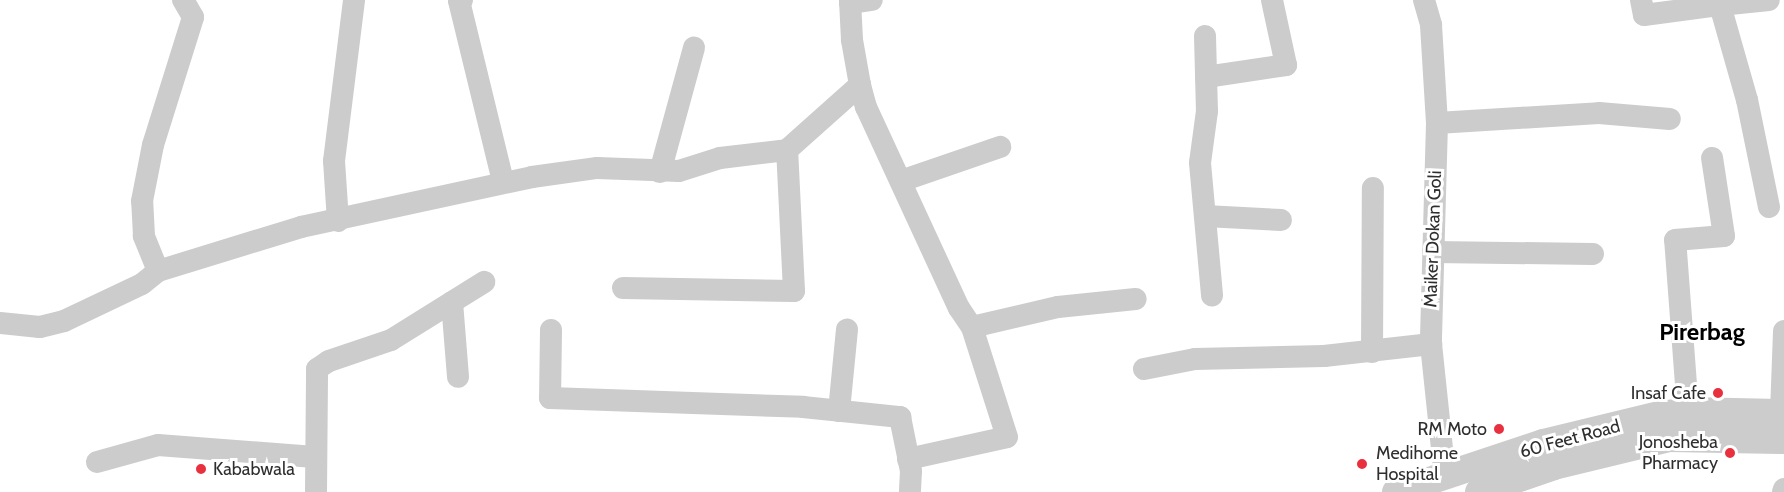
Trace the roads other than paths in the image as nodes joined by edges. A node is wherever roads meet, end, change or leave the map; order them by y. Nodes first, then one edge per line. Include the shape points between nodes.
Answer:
1 (183, 0) edge
2 (354, 0) edge
3 (462, 0) edge
4 (1272, 0) edge
5 (1424, 0) edge
6 (1641, 0) edge
7 (1769, 0) edge
8 (858, 1) edge
9 (1720, 5) junction
10 (1205, 36) dead end
11 (694, 48) dead end
12 (1206, 77) junction
13 (860, 85) junction
14 (1670, 119) dead end
15 (1437, 123) junction
16 (1000, 147) dead end
17 (787, 150) junction
18 (1712, 158) dead end
19 (660, 172) junction
20 (901, 181) junction
21 (503, 183) junction
22 (1373, 188) dead end
23 (1768, 207) dead end
24 (1204, 216) junction
25 (1281, 220) dead end
26 (338, 221) junction
27 (1433, 252) junction
28 (1593, 254) dead end
29 (158, 271) junction
30 (484, 282) dead end
31 (623, 288) dead end
32 (1212, 295) dead end
33 (1136, 299) dead end
34 (452, 302) junction
35 (0, 323) edge
36 (972, 327) junction
37 (847, 329) dead end
38 (551, 330) dead end
39 (1784, 331) edge
40 (1431, 345) junction
41 (1372, 352) junction
42 (1144, 369) dead end
43 (458, 377) dead end
44 (840, 411) junction
45 (1688, 411) junction
46 (1783, 422) edge
47 (315, 457) junction
48 (908, 459) junction
49 (97, 462) dead end
50 (1447, 485) edge
51 (316, 492) edge
52 (910, 492) edge
53 (1396, 492) edge
54 (1479, 492) edge

1 - 29 street via 193,17 153,145 142,201 144,236
2 - 26 street via 334,161
3 - 21 street via 459,1
4 - 12 street via 1286,65
5 - 15 street, Maiker Dokan Goli via 1431,25
6 - 9 street via 1644,15
7 - 9 street
8 - 13 street
9 - 23 street via 1747,100
10 - 12 street
11 - 19 street
12 - 24 street via 1207,111 1200,163
13 - 17 street
13 - 20 street via 866,107
14 - 15 street via 1599,113
15 - 27 street, Maiker Dokan Goli
16 - 20 street
17 - 19 street via 720,158 679,171
17 - 31 street via 794,291
18 - 45 street via 1724,236 1676,240
19 - 21 street via 597,168
20 - 36 street via 959,308
21 - 26 street
22 - 41 street
24 - 25 street
24 - 32 street
26 - 29 street via 256,239
27 - 28 street
27 - 40 street, Maiker Dokan Goli
29 - 35 street via 142,284 63,321 40,327
30 - 34 street
33 - 36 street via 1058,307
34 - 43 street
34 - 47 street via 391,340 329,361 317,369
36 - 48 street via 1007,437
37 - 44 street
38 - 44 street via 550,398
39 - 46 street
40 - 41 street
40 - 50 street, Maiker Dokan Goli
41 - 42 street via 1259,360 1195,358
44 - 48 street via 900,417
45 - 46 street, 60 Feet Road
45 - 50 street, 60 Feet Road via 1543,443
46 - 54 street, 60 Feet Road via 1669,438 1554,466
47 - 49 street via 158,445
47 - 51 street
48 - 52 street
50 - 53 street, 60 Feet Road

